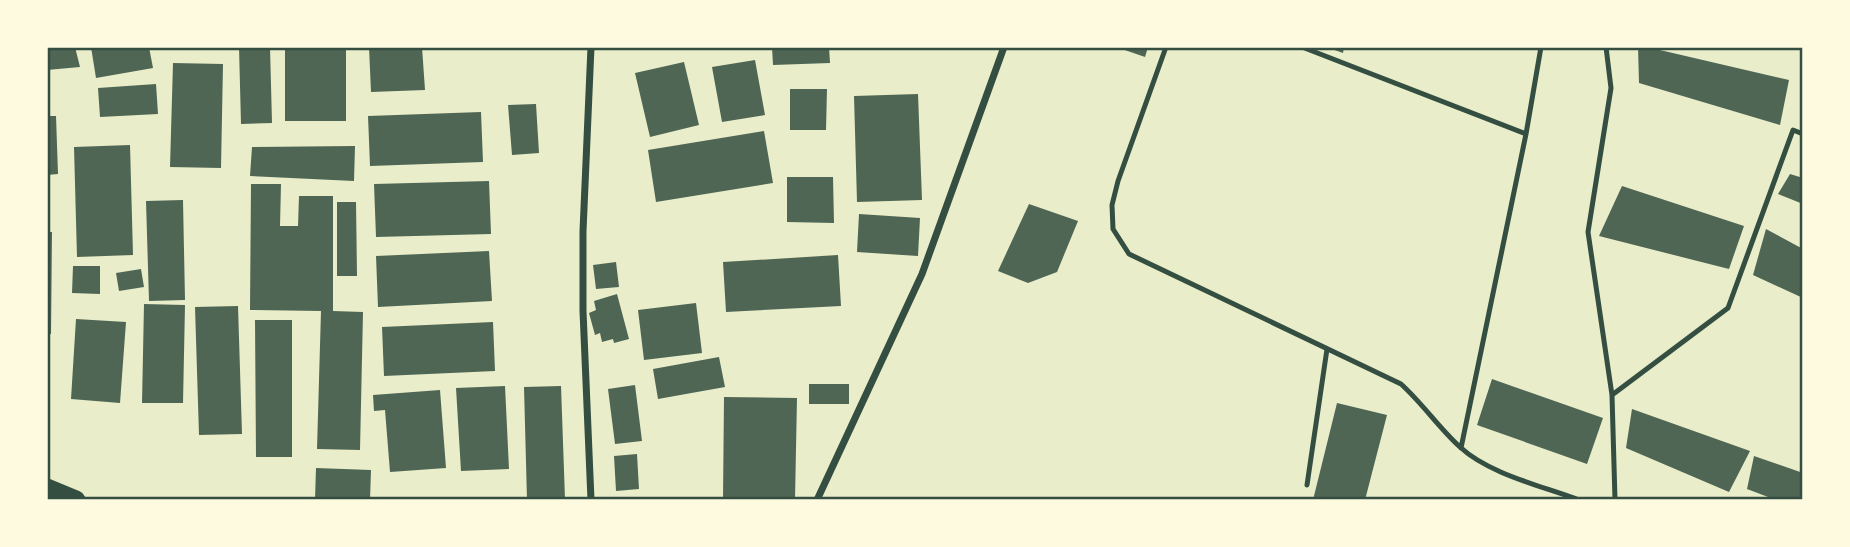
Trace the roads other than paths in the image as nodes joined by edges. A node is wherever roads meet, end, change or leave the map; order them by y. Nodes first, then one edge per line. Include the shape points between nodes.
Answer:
1 (591, 47) edge
2 (1004, 47) edge
3 (1166, 47) edge
4 (1302, 47) edge
5 (1541, 47) edge
6 (1606, 47) edge
7 (1526, 134) junction
8 (1803, 134) edge
9 (1327, 349) junction
10 (1612, 394) junction
11 (1461, 448) junction
12 (1307, 485) dead end
13 (47, 488) edge
14 (76, 500) edge
15 (592, 500) edge
16 (817, 500) edge
17 (1579, 500) edge
18 (1615, 500) edge

1 - 15 street via 583,311
2 - 16 street via 922,274
3 - 9 lane via 1118,181 1113,229 1129,254
4 - 7 lane
5 - 7 lane
6 - 10 lane via 1611,88 1588,232
7 - 11 lane
8 - 10 lane via 1793,130 1728,308
9 - 11 lane via 1401,384
9 - 12 lane
10 - 18 lane
11 - 17 lane via 1487,466
13 - 14 highway

